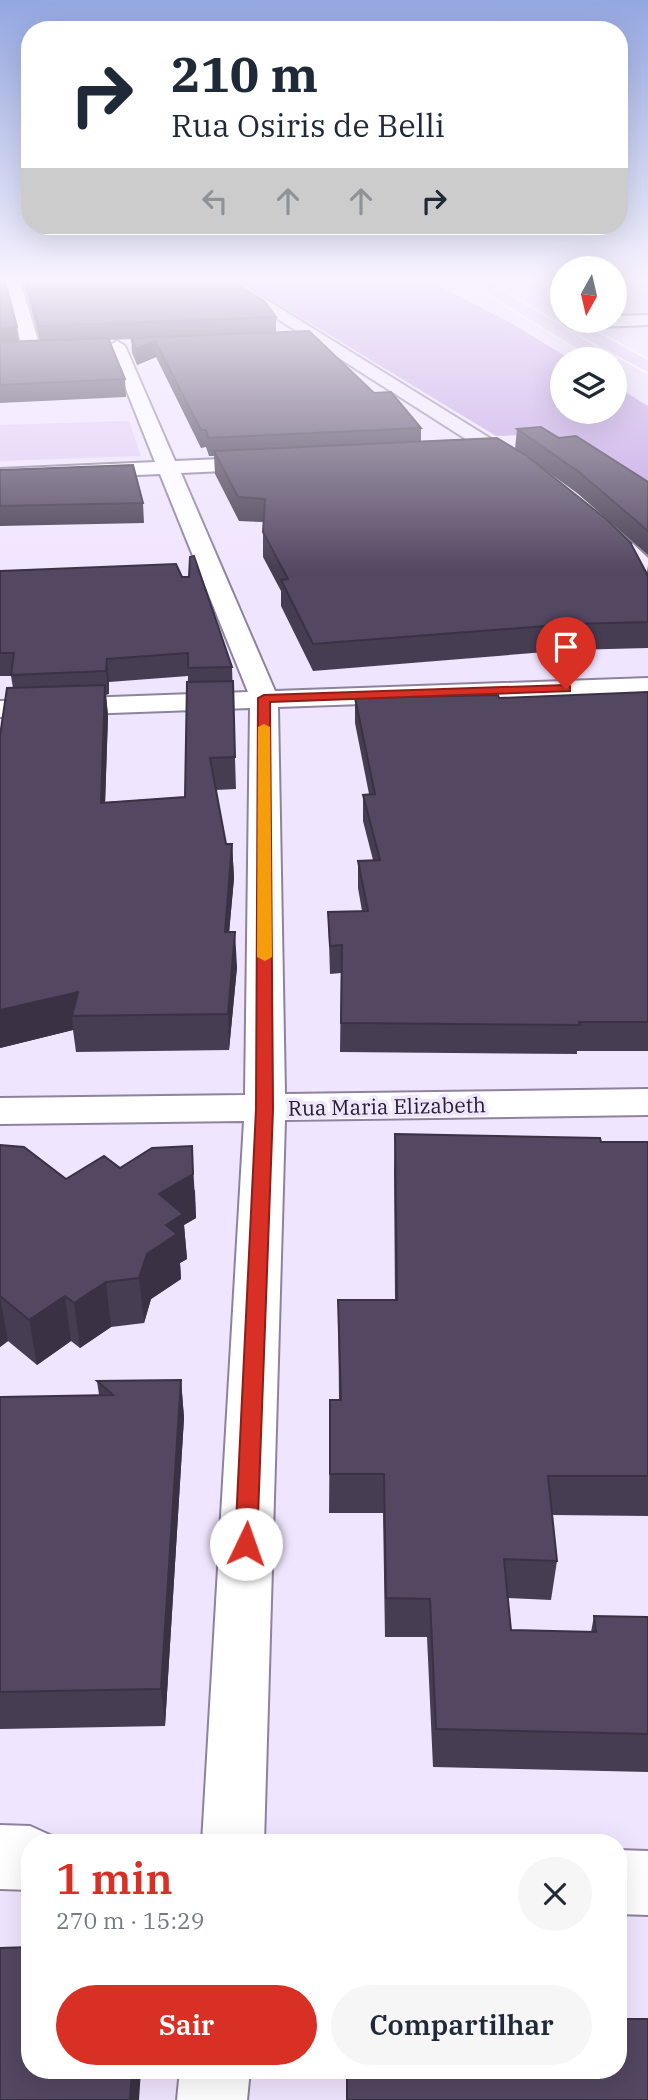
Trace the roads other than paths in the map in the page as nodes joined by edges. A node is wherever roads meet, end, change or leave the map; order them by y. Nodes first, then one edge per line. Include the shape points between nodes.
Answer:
1 (129, 375) edge
2 (378, 375) edge
3 (500, 451) junction
4 (458, 453) edge
5 (293, 461) edge
6 (169, 468) junction
7 (0, 475) edge
8 (540, 479) edge
9 (589, 517) edge
10 (648, 571) edge
11 (648, 686) edge
12 (264, 698) junction
13 (0, 709) edge
14 (648, 1102) edge
15 (265, 1109) junction
16 (0, 1111) edge
17 (233, 1834) edge
18 (0, 1857) edge
19 (21, 1858) edge
20 (627, 1882) edge
21 (648, 1883) edge
22 (214, 2079) edge
23 (212, 2100) edge

1 - 6 street
2 - 3 main road
3 - 4 street
3 - 8 main road
5 - 6 street
6 - 7 street
6 - 12 street
9 - 10 main road
11 - 12 street
12 - 13 street
12 - 15 street
14 - 15 street, Rua Maria Elizabeth
15 - 16 street, Rua Maria Elizabeth
15 - 17 street
18 - 19 street
20 - 21 street
22 - 23 street

